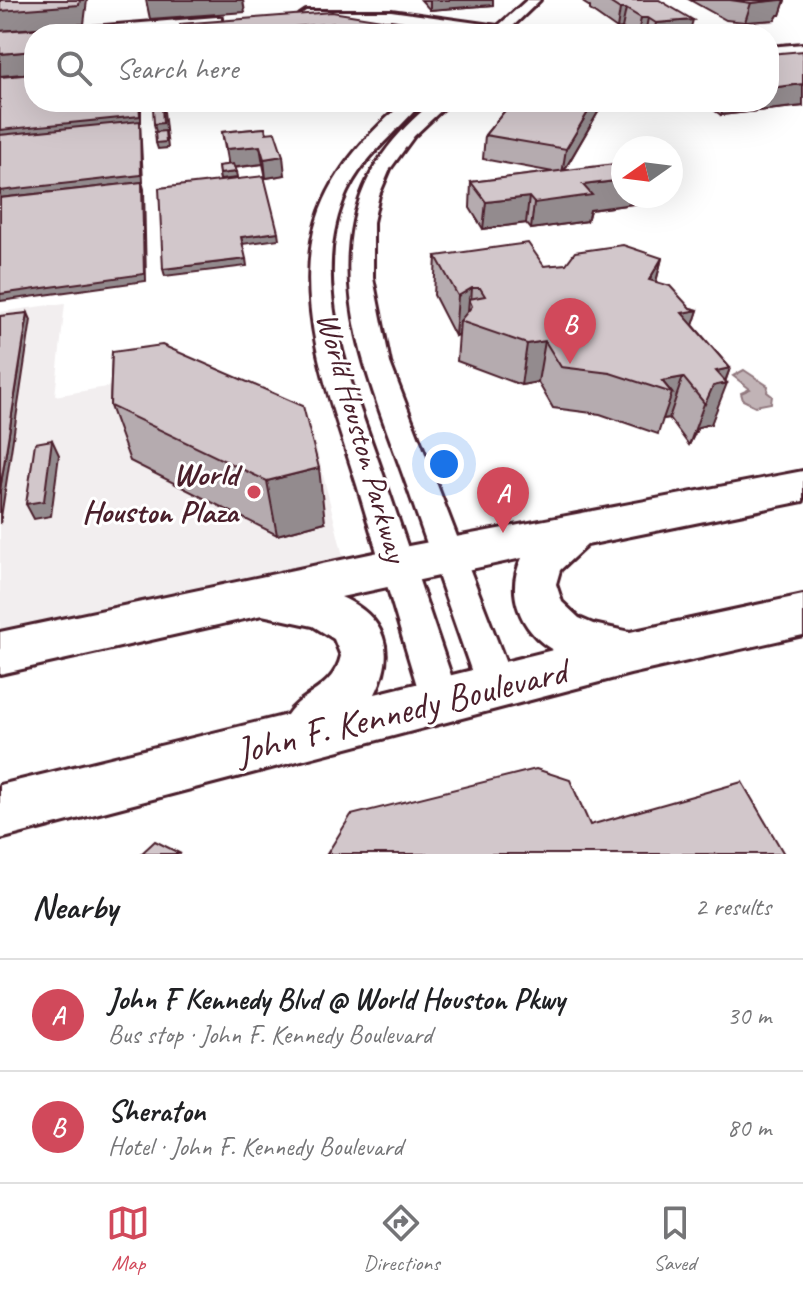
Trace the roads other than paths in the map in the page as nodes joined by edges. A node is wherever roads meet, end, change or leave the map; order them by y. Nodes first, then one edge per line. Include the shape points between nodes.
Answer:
1 (534, 0) edge
2 (366, 17) junction
3 (295, 19) edge
4 (214, 24) edge
5 (221, 24) edge
6 (412, 24) edge
7 (456, 24) edge
8 (508, 24) edge
9 (803, 39) edge
10 (779, 41) edge
11 (803, 48) edge
12 (779, 50) edge
13 (403, 112) edge
14 (432, 112) edge
15 (351, 168) junction
16 (379, 172) junction
17 (365, 313) junction
18 (324, 317) junction
19 (803, 486) edge
20 (574, 532) junction
21 (451, 558) junction
22 (398, 566) junction
23 (252, 598) junction
24 (803, 615) edge
25 (0, 653) edge
26 (630, 653) junction
27 (496, 687) junction
28 (441, 702) junction
29 (284, 741) junction
30 (0, 812) edge

1 - 8 street
2 - 3 street
2 - 6 street
2 - 7 street via 418,17
4 - 5 street via 229,23
9 - 10 street
11 - 12 street
13 - 15 street, World Houston Parkway
14 - 16 street, World Houston Parkway via 397,145
15 - 16 street
15 - 18 street, World Houston Parkway via 326,231 321,260
16 - 17 street, World Houston Parkway via 362,223 359,255
17 - 18 street
17 - 21 street, World Houston Parkway via 377,363
18 - 22 street, World Houston Parkway
19 - 20 highway
20 - 21 highway
20 - 26 highway via 540,564 534,587 539,604 550,623 571,637
21 - 22 highway
21 - 27 street, World Houston Parkway
22 - 23 highway
22 - 28 street, World Houston Parkway
23 - 25 highway
23 - 29 highway via 328,612 354,631 364,652 360,677 343,702
24 - 26 highway, John F. Kennedy Boulevard
26 - 27 highway, John F. Kennedy Boulevard
27 - 28 highway, John F. Kennedy Boulevard
28 - 29 highway, John F. Kennedy Boulevard
29 - 30 highway, John F. Kennedy Boulevard

